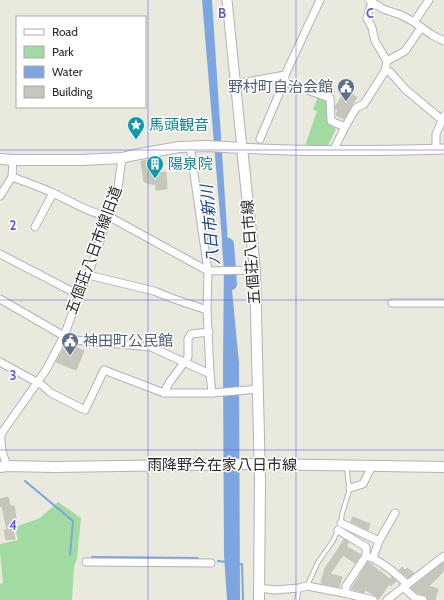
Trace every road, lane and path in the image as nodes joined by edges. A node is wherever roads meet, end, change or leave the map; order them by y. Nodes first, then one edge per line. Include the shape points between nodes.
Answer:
1 (227, 0) edge
2 (320, 0) edge
3 (429, 0) edge
4 (371, 3) edge
5 (414, 22) junction
6 (420, 30) junction
7 (444, 41) edge
8 (387, 61) junction
9 (385, 71) junction
10 (284, 78) junction
11 (235, 84) junction
12 (443, 118) edge
13 (345, 127) junction
14 (260, 139) dead end
15 (190, 146) junction
16 (242, 148) junction
17 (440, 150) edge
18 (333, 151) junction
19 (122, 158) junction
20 (0, 159) edge
21 (13, 160) junction
22 (12, 177) junction
23 (52, 193) junction
24 (0, 196) edge
25 (108, 216) junction
26 (35, 227) dead end
27 (0, 254) edge
28 (255, 270) junction
29 (208, 271) junction
30 (88, 275) junction
31 (79, 295) junction
32 (0, 299) edge
33 (392, 303) dead end
34 (444, 303) edge
35 (207, 310) junction
36 (209, 332) junction
37 (64, 336) junction
38 (0, 362) edge
39 (185, 362) junction
40 (210, 374) junction
41 (37, 383) junction
42 (258, 390) junction
43 (164, 393) junction
44 (212, 393) junction
45 (256, 464) junction
46 (347, 465) junction
47 (4, 466) edge
48 (372, 466) junction
49 (444, 468) edge
50 (350, 488) junction
51 (395, 513) dead end
52 (341, 523) junction
53 (338, 530) junction
54 (379, 541) junction
55 (444, 556) edge
56 (369, 557) junction
57 (86, 562) dead end
58 (211, 563) dead end
59 (307, 586) junction
60 (405, 586) junction
61 (259, 588) junction
62 (299, 588) junction
63 (348, 596) edge
64 (259, 600) edge
65 (297, 600) edge
66 (373, 600) edge
67 (387, 600) edge
68 (423, 600) edge

1 - 11 street
2 - 10 street
3 - 5 street
4 - 5 street
4 - 8 street via 367,18 375,41
5 - 6 street
6 - 7 street
6 - 8 street via 405,51
8 - 9 street
9 - 12 street via 390,72 405,89
9 - 13 street via 364,104 356,108
10 - 11 street
10 - 13 street via 330,98 331,121
10 - 14 street
11 - 16 street
12 - 17 street via 436,134
13 - 18 street
15 - 16 main road
15 - 19 main road
15 - 29 street
16 - 18 street
16 - 28 main road, 五個荘八日市線
17 - 18 street
19 - 21 main road
19 - 25 street, 五個荘八日市線旧道 via 118,188
20 - 21 main road
21 - 22 street
22 - 23 street
22 - 24 street
23 - 25 street via 83,208
23 - 26 street
25 - 29 street
25 - 30 street, 五個荘八日市線旧道
27 - 31 street
28 - 29 street
28 - 42 main road, 五個荘八日市線
29 - 35 street
30 - 31 street, 五個荘八日市線旧道
30 - 35 street via 154,291
31 - 37 street, 五個荘八日市線旧道
32 - 37 street
33 - 34 street
35 - 36 street
36 - 39 street via 191,334
36 - 40 street
37 - 39 street via 75,340 150,347
37 - 41 street, 五個荘八日市線旧道
38 - 41 street
39 - 40 street
39 - 43 street
40 - 44 street
41 - 43 street via 85,410 104,370
41 - 47 street, 五個荘八日市線旧道 via 1,434
42 - 44 street
42 - 45 main road, 五個荘八日市線
43 - 44 street
45 - 46 main road, 雨降野今在家八日市線
45 - 47 main road, 雨降野今在家八日市線
45 - 61 main road, 五個荘八日市線 via 260,480
46 - 48 main road, 雨降野今在家八日市線
46 - 50 lane
48 - 49 main road, 雨降野今在家八日市線
48 - 50 street via 363,484
50 - 52 lane
51 - 54 street
52 - 53 lane
52 - 54 street
53 - 56 street via 366,547
53 - 59 lane
54 - 56 street
55 - 60 street
56 - 60 street via 389,569
56 - 63 street via 346,586
57 - 58 street
59 - 62 street
59 - 63 street
60 - 67 street
60 - 68 street via 414,598
61 - 62 street
61 - 64 main road, 五個荘八日市線
62 - 65 lane
63 - 66 street

